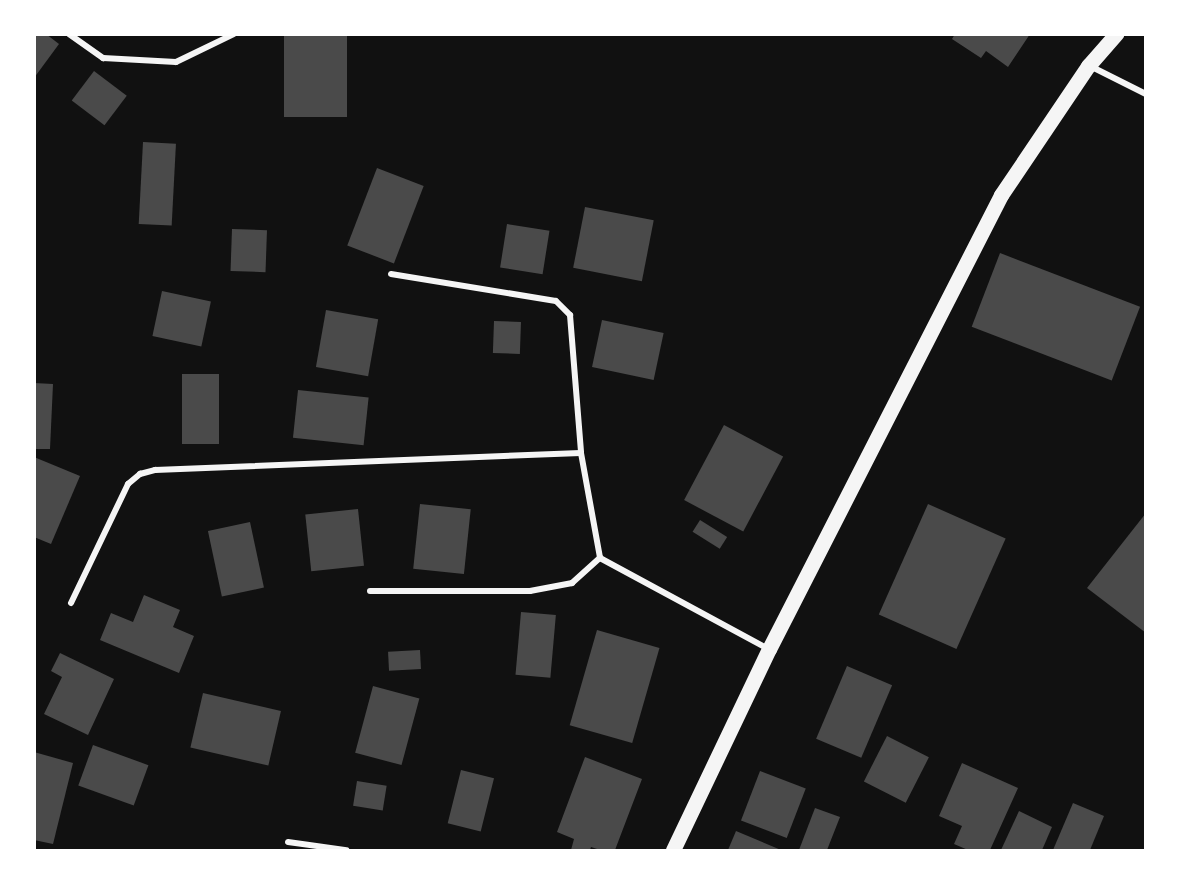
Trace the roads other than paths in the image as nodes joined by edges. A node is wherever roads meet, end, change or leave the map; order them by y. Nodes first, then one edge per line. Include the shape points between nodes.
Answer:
1 (69, 34) edge
2 (234, 34) edge
3 (1116, 34) edge
4 (1088, 66) junction
5 (1146, 94) edge
6 (391, 274) dead end
7 (581, 453) junction
8 (600, 558) junction
9 (370, 591) dead end
10 (71, 603) dead end
11 (769, 649) junction
12 (288, 842) dead end
13 (346, 850) edge
14 (673, 850) edge

1 - 2 street via 103,58 176,62
3 - 4 main road
4 - 5 street
4 - 11 main road via 1000,195
6 - 7 street via 556,301 570,315
7 - 8 street
7 - 10 street via 140,474 128,484
8 - 9 street via 572,582 530,591
8 - 11 street
11 - 14 main road
12 - 13 street

